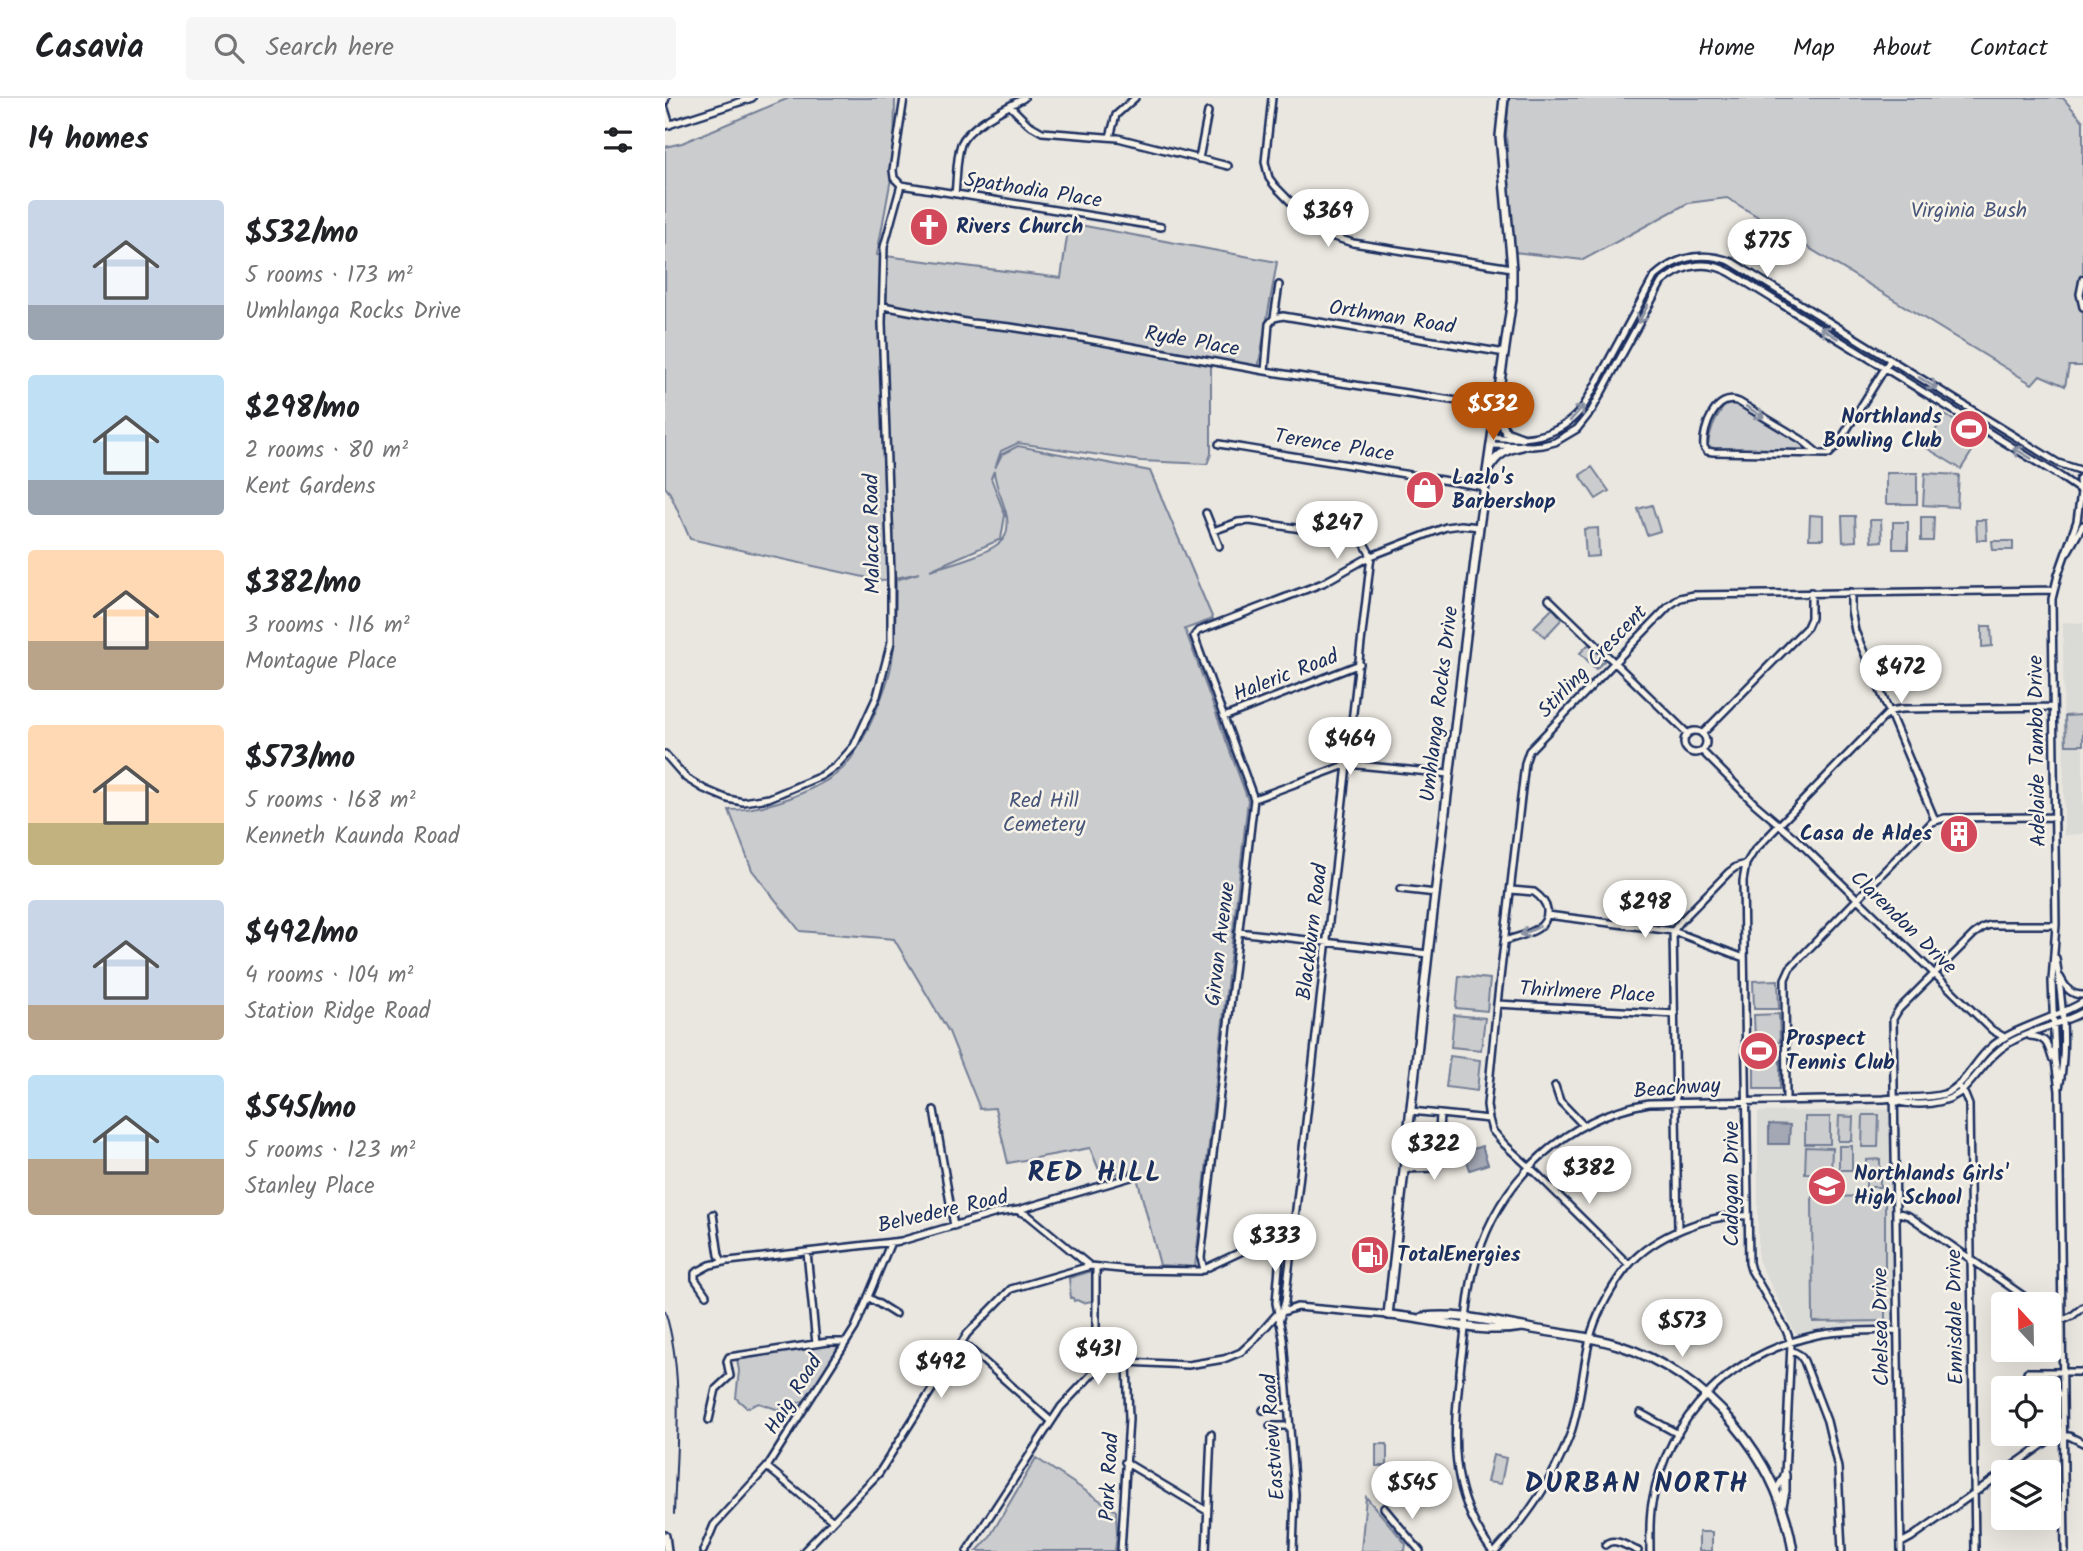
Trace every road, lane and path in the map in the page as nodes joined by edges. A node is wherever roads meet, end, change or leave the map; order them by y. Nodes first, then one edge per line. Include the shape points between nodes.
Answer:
1 (752, 98) edge
2 (904, 98) edge
3 (1024, 98) edge
4 (1135, 98) edge
5 (1272, 98) edge
6 (1504, 98) edge
7 (1010, 106) junction
8 (665, 109) edge
9 (1208, 112) dead end
10 (667, 126) edge
11 (1110, 137) junction
12 (1199, 159) junction
13 (1228, 166) dead end
14 (901, 185) junction
15 (955, 194) junction
16 (1337, 197) dead end
17 (1161, 227) dead end
18 (1331, 236) junction
19 (1511, 268) junction
20 (1759, 278) junction
21 (2083, 279) edge
22 (1279, 285) dead end
23 (1753, 286) junction
24 (1647, 288) junction
25 (1655, 292) junction
26 (883, 306) junction
27 (2083, 307) edge
28 (1274, 318) junction
29 (1504, 353) junction
30 (1890, 360) junction
31 (1885, 368) junction
32 (1265, 371) junction
33 (1496, 410) junction
34 (1994, 424) junction
35 (1989, 433) junction
36 (1491, 441) junction
37 (1525, 442) junction
38 (1219, 444) dead end
39 (1819, 454) junction
40 (1487, 470) junction
41 (2083, 472) edge
42 (1485, 486) junction
43 (2081, 492) edge
44 (1206, 513) dead end
45 (2083, 525) edge
46 (1479, 527) junction
47 (1213, 531) junction
48 (1219, 546) dead end
49 (2066, 555) junction
50 (1371, 556) junction
51 (2053, 590) junction
52 (1811, 592) junction
53 (1851, 592) junction
54 (1549, 599) dead end
55 (1614, 663) junction
56 (1360, 664) junction
57 (2053, 707) junction
58 (1890, 711) junction
59 (1224, 717) junction
60 (1688, 734) junction
61 (1702, 734) junction
62 (1702, 751) junction
63 (665, 754) edge
64 (1348, 764) junction
65 (1449, 774) junction
66 (1254, 799) junction
67 (2055, 817) junction
68 (1935, 820) junction
69 (1779, 824) junction
70 (1746, 864) junction
71 (1400, 889) dead end
72 (1511, 890) junction
73 (1436, 893) junction
74 (1857, 900) junction
75 (1547, 915) junction
76 (2056, 925) junction
77 (1674, 931) junction
78 (1238, 932) junction
79 (1505, 941) junction
80 (1328, 942) junction
81 (2055, 948) junction
82 (1428, 954) junction
83 (1744, 958) junction
84 (1934, 975) junction
85 (2059, 975) junction
86 (2083, 995) edge
87 (2083, 1002) edge
88 (1497, 1004) junction
89 (2083, 1012) edge
90 (2061, 1013) junction
91 (1675, 1014) junction
92 (2053, 1017) junction
93 (2062, 1022) junction
94 (2053, 1025) junction
95 (1991, 1030) junction
96 (2025, 1035) junction
97 (2004, 1037) junction
98 (1995, 1044) junction
99 (2056, 1071) junction
100 (1958, 1085) junction
101 (1555, 1086) dead end
102 (1963, 1091) junction
103 (2059, 1091) junction
104 (1786, 1100) junction
105 (1895, 1100) junction
106 (1675, 1101) junction
107 (1747, 1101) junction
108 (934, 1110) dead end
109 (1411, 1111) junction
110 (1440, 1114) junction
111 (1489, 1119) junction
112 (1583, 1125) junction
113 (1439, 1132) dead end
114 (1437, 1160) dead end
115 (1530, 1167) junction
116 (1404, 1169) junction
117 (1132, 1177) dead end
118 (1018, 1210) junction
119 (1896, 1212) junction
120 (713, 1214) dead end
121 (1748, 1216) junction
122 (954, 1226) junction
123 (1678, 1231) junction
124 (1279, 1241) junction
125 (891, 1242) junction
126 (1292, 1242) junction
127 (807, 1252) junction
128 (1971, 1259) junction
129 (725, 1261) junction
130 (1629, 1265) junction
131 (1093, 1267) junction
132 (1204, 1270) junction
133 (2018, 1292) edge
134 (2061, 1292) edge
135 (706, 1295) dead end
136 (868, 1297) junction
137 (1389, 1297) junction
138 (2083, 1307) edge
139 (1280, 1312) junction
140 (895, 1314) dead end
141 (1388, 1315) junction
142 (1467, 1316) junction
143 (1415, 1317) junction
144 (2061, 1317) joint
145 (1466, 1327) junction
146 (1522, 1327) junction
147 (1897, 1330) junction
148 (1591, 1337) junction
149 (846, 1342) junction
150 (962, 1342) junction
151 (816, 1344) junction
152 (1791, 1347) junction
153 (2062, 1351) joint
154 (1127, 1362) junction
155 (1102, 1368) junction
156 (2062, 1371) junction
157 (2027, 1372) dead end
158 (2083, 1372) edge
159 (2063, 1394) joint
160 (1706, 1395) junction
161 (1289, 1407) junction
162 (1263, 1410) dead end
163 (1640, 1413) dead end
164 (709, 1420) dead end
165 (1051, 1421) junction
166 (1270, 1426) dead end
167 (1290, 1426) junction
168 (1211, 1434) dead end
169 (1678, 1434) junction
170 (2063, 1435) junction
171 (2083, 1443) edge
172 (1125, 1462) junction
173 (767, 1467) junction
174 (1785, 1475) junction
175 (1776, 1490) junction
176 (1974, 1493) junction
177 (1782, 1505) junction
178 (1384, 1508) dead end
179 (1207, 1511) junction
180 (833, 1521) junction
181 (665, 1535) edge
182 (1901, 1543) junction
183 (1605, 1545) dead end
184 (667, 1551) edge
185 (702, 1551) edge
186 (804, 1551) edge
187 (967, 1551) edge
188 (1121, 1551) edge
189 (1206, 1551) edge
190 (1293, 1551) edge
191 (1419, 1551) edge
192 (1494, 1551) edge
193 (1639, 1551) edge
194 (1650, 1551) edge
195 (1793, 1551) edge
196 (1842, 1551) edge
197 (1901, 1551) edge
198 (1975, 1551) edge
199 (2064, 1551) edge

1 - 10 street
2 - 14 street, Malacca Road via 893,170
3 - 7 street
4 - 11 street via 1116,115
5 - 18 street via 1265,162 1269,178 1314,226
6 - 19 main road, Umhlanga Rocks Drive via 1500,136
7 - 11 street via 1042,132
7 - 15 street via 964,139
8 - 10 street
9 - 12 street
11 - 12 street
12 - 13 street
14 - 15 street, Spathodia Place
14 - 26 street, Malacca Road via 884,247
15 - 17 street, Spathodia Place
16 - 18 street
18 - 19 street
19 - 29 main road, Umhlanga Rocks Drive via 1512,299
20 - 23 street
20 - 24 street via 1721,258 1692,257 1664,268
20 - 30 street
21 - 27 street
22 - 28 street
23 - 25 street via 1722,267 1700,264 1670,275
31 -> 23 street
24 - 25 street
37 -> 24 street via 1563,427 1579,414
25 -> 37 street via 1585,420 1555,442
26 - 32 street, Ryde Place
26 - 63 street, Malacca Road via 891,642 877,696 860,734 854,746 821,776 751,802 728,799 695,784
28 - 29 street, Orthman Road via 1324,322
28 - 32 street via 1269,324
29 - 33 main road, Umhlanga Rocks Drive
30 - 31 street
30 -> 34 street
31 - 35 street
31 - 39 street via 1836,447 1829,454
32 - 33 street, Ryde Place
33 - 36 main road, Umhlanga Rocks Drive
33 - 37 main road via 1506,432
34 - 35 street
34 - 41 street via 2058,463
43 -> 35 street
36 - 37 street
36 - 40 main road, Umhlanga Rocks Drive
37 - 40 main road via 1498,456
38 - 42 street, Terence Place
39 -> 39 street via 1713,452 1703,444 1712,415 1722,402 1731,399
40 - 42 main road, Umhlanga Rocks Drive
41 - 43 street, Adelaide Tambo Drive
42 - 46 main road, Umhlanga Rocks Drive
43 - 49 street, Adelaide Tambo Drive
44 - 47 street
45 - 49 street, Adelaide Tambo Drive
46 - 50 street via 1446,527
46 - 65 main road, Umhlanga Rocks Drive
47 - 48 street
47 - 50 street via 1250,521 1340,535 1357,538
49 - 51 street, Adelaide Tambo Drive
50 - 56 street, Blackburn Road
50 - 59 street, Girvan Avenue via 1323,583 1198,631 1196,643
51 - 53 street, Stirling Crescent
51 - 57 street, Adelaide Tambo Drive
52 - 53 street, Stirling Crescent
52 - 55 street, Stirling Crescent via 1680,598
52 - 61 street via 1807,627
53 - 58 street via 1853,624
54 - 55 street
55 - 60 street
55 - 72 street, Stirling Crescent via 1526,756
56 - 59 street, Haleric Road
56 - 64 street, Blackburn Road
57 - 58 street
57 - 67 street, Adelaide Tambo Drive
58 - 68 street
58 - 69 street
59 - 66 street, Girvan Avenue
60 - 61 street
60 - 62 street via 1685,748 1695,754
61 - 62 street via 1706,741
62 - 69 street, Clarendon Drive
64 - 65 street
64 - 66 street
64 - 80 street, Blackburn Road
65 - 73 main road, Umhlanga Rocks Drive
66 - 78 street, Girvan Avenue
67 - 68 street
67 - 76 street, Adelaide Tambo Drive
68 - 74 street
69 - 70 street
69 - 74 street, Clarendon Drive
70 - 77 street via 1729,872
70 - 83 street, Cadogan Drive
71 - 73 street
72 - 75 street via 1538,895 1545,902
72 - 79 street, Stirling Crescent
73 - 82 main road, Umhlanga Rocks Drive
74 - 84 street, Clarendon Drive
74 - 104 street via 1787,974
75 - 77 street
75 -> 79 street via 1539,928
76 - 81 street, Adelaide Tambo Drive
76 - 84 street, Chelsea Drive via 1984,926
77 - 83 street
77 - 91 street
78 - 80 street
78 - 132 street, Girvan Avenue via 1201,1258
79 - 88 street, Stirling Crescent
80 - 82 street
80 - 126 street, Blackburn Road
81 - 85 street, Adelaide Tambo Drive
81 - 92 street, Adelaide Tambo Drive
82 - 109 main road, Umhlanga Rocks Drive
83 - 107 street, Cadogan Drive
84 - 95 street, Clarendon Drive
84 - 105 street, Chelsea Drive via 1893,1019
85 - 86 street via 2068,990
85 - 90 street, Adelaide Tambo Drive
87 - 90 street
88 - 91 street, Thirlmere Place
88 - 111 street, Stirling Crescent
89 - 93 street
90 - 92 street
90 - 93 street, Adelaide Tambo Drive
91 - 106 street
92 - 94 street, Adelaide Tambo Drive
92 - 97 street
93 - 94 street
93 - 103 street, Adelaide Tambo Drive
94 - 96 street
94 - 99 street, Adelaide Tambo Drive
95 - 97 street, Clarendon Drive
95 - 98 street
96 - 99 street via 2047,1042
96 - 102 street via 1993,1054
97 - 98 street
98 - 100 street
99 - 103 street, Adelaide Tambo Drive
100 - 102 street, Ennisdale Drive
100 - 105 street, Beachway via 1938,1095
101 - 112 street via 1560,1101
102 - 105 street, Beachway via 1940,1102 1903,1104
102 - 128 street, Ennisdale Drive via 1969,1105
103 - 134 street, Adelaide Tambo Drive
104 - 105 street, Beachway
104 - 107 street, Beachway
105 - 119 street, Chelsea Drive
106 - 107 street, Beachway
106 - 112 street, Beachway via 1609,1113
106 - 123 street
107 - 121 street, Cadogan Drive
108 - 122 street
109 - 110 street
109 - 116 main road, Umhlanga Rocks Drive
110 - 111 street
110 - 113 street
111 - 115 street via 1499,1139
112 - 115 street, Beachway
114 - 116 street via 1436,1168
115 - 130 street
115 - 142 street, Beachway via 1489,1225 1476,1261
116 - 137 main road, Umhlanga Rocks Drive
117 - 118 street, Belvedere Road
118 - 122 street, Belvedere Road
118 - 131 street
119 - 128 street via 1909,1216
119 - 147 street, Chelsea Drive
120 - 129 street via 717,1250
121 - 123 street via 1720,1217
121 - 152 street, Cadogan Drive via 1751,1270
122 - 125 street, Belvedere Road
123 - 130 street
124 - 126 street
124 - 132 street via 1264,1241
124 - 139 street via 1276,1293
125 - 127 street, Belvedere Road
125 - 136 street, Haig Road
126 - 139 street, Blackburn Road
127 - 129 street, Belvedere Road
127 - 151 street
128 - 133 street
128 - 176 street, Ennisdale Drive
129 - 135 street, Belvedere Road via 695,1273
130 - 148 street
131 - 132 street
131 - 150 street via 1011,1289
131 - 155 street via 1096,1346
136 - 140 street
136 - 149 street, Haig Road
137 - 141 main road, Umhlanga Rocks Drive
137 - 143 main road via 1396,1310
138 - 144 street via 2072,1316
139 - 141 street via 1307,1307
139 - 154 street via 1234,1356 1197,1364
139 - 161 street, Eastview Road
141 - 143 main road
142 - 143 main road
142 - 145 street, Beachway
142 - 146 main road
143 - 145 main road
144 - 153 street, Adelaide Tambo Drive
145 - 146 main road
145 - 192 street, Beachway via 1455,1460 1466,1506
146 - 148 main road
147 - 152 street via 1826,1334
147 - 182 street, Chelsea Drive
148 - 160 main road via 1653,1359
148 - 192 street via 1571,1431 1560,1459 1531,1510
149 - 151 street
149 - 173 street, Haig Road
150 - 165 street
150 - 180 street via 879,1473
151 - 164 street via 732,1355 728,1358 730,1376 716,1389
152 - 160 street via 1747,1361
152 - 174 street, Cadogan Drive
152 - 196 street via 1804,1361 1831,1436 1840,1488
153 - 156 street, Adelaide Tambo Drive
154 - 155 street
154 - 172 street, Park Road
155 - 165 street
156 - 157 street
156 - 158 street
156 - 159 street, Adelaide Tambo Drive
159 - 170 street, Adelaide Tambo Drive
160 - 169 street
160 - 175 main road via 1748,1441
161 - 162 street
161 - 167 street, Eastview Road
163 - 169 street
165 - 187 street
166 - 167 street
167 - 190 street, Eastview Road
168 - 179 street
169 - 194 street via 1657,1483 1650,1514
170 - 171 street
170 - 176 street via 2047,1440
170 - 199 street, Adelaide Tambo Drive
172 - 179 street
172 - 188 street, Park Road
173 - 180 street
173 - 185 street, Haig Road via 714,1525
174 - 175 street, Cadogan Drive
174 - 177 main road
175 - 177 main road
176 - 182 street
176 - 198 street, Ennisdale Drive
177 - 195 main road
178 - 191 street
179 - 189 street
180 - 186 street
181 - 184 main road
182 - 197 street, Chelsea Drive
183 - 193 street via 1613,1540

